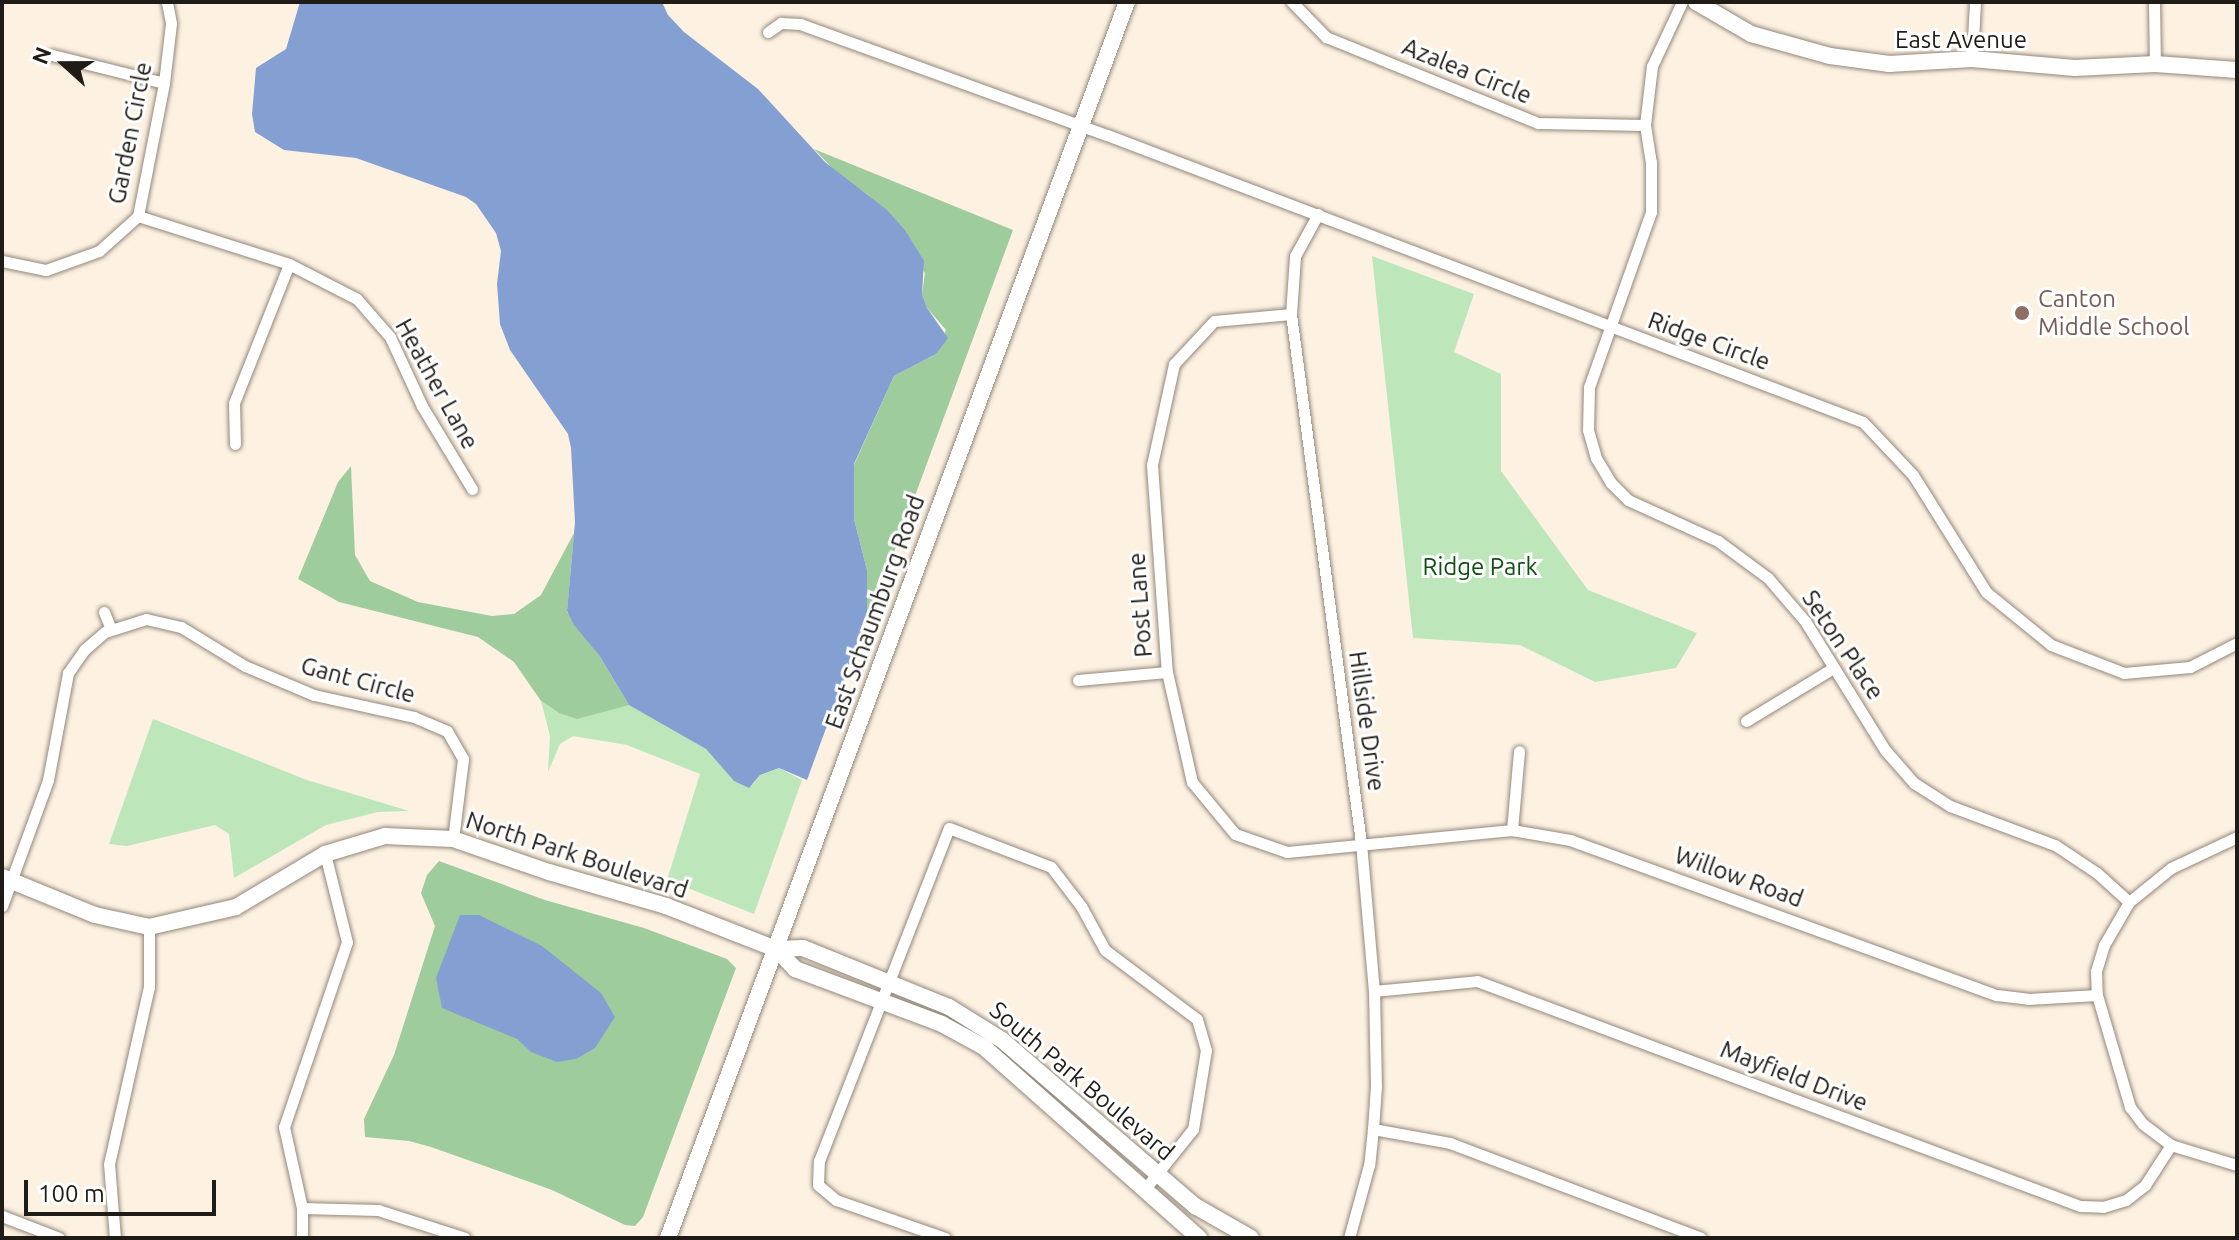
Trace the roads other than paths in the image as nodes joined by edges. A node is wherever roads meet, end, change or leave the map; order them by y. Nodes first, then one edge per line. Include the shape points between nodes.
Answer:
1 (167, 2) edge
2 (1127, 2) edge
3 (1292, 2) edge
4 (1682, 2) edge
5 (1696, 2) edge
6 (1975, 2) edge
7 (2154, 2) edge
8 (768, 32) dead end
9 (52, 55) dead end
10 (1972, 59) junction
11 (2155, 64) junction
12 (2237, 70) edge
13 (164, 83) junction
14 (1645, 125) junction
15 (1079, 127) junction
16 (1318, 214) junction
17 (138, 216) junction
18 (2, 261) edge
19 (289, 264) junction
20 (1291, 314) junction
21 (1610, 327) junction
22 (235, 444) dead end
23 (472, 489) dead end
24 (104, 612) dead end
25 (111, 629) junction
26 (2237, 643) edge
27 (1833, 668) junction
28 (1167, 672) junction
29 (1078, 680) dead end
30 (1746, 721) dead end
31 (1519, 751) dead end
32 (1512, 830) junction
33 (2237, 837) edge
34 (453, 839) junction
35 (1361, 843) junction
36 (325, 854) junction
37 (7, 879) edge
38 (2129, 902) junction
39 (2, 906) edge
40 (149, 927) junction
41 (776, 949) junction
42 (891, 984) junction
43 (1374, 991) junction
44 (2097, 995) junction
45 (879, 1001) junction
46 (1373, 1129) junction
47 (2171, 1145) junction
48 (2237, 1165) edge
49 (1157, 1174) junction
50 (1144, 1190) junction
51 (302, 1208) junction
52 (2, 1216) edge
53 (1226, 1233) edge
54 (59, 1238) edge
55 (115, 1238) edge
56 (302, 1238) edge
57 (465, 1238) edge
58 (668, 1238) edge
59 (945, 1238) edge
60 (1199, 1238) edge
61 (1251, 1238) edge
62 (1349, 1238) edge
63 (1701, 1238) edge

1 - 13 street, Garden Circle via 171,23
2 - 15 street, East Schaumburg Road
3 - 14 street, Azalea Circle via 1326,37 1538,123
4 - 14 street, Seton Place via 1652,66
5 - 10 street, East Avenue via 1751,34 1830,56 1889,64
6 - 10 street
7 - 11 street
8 - 15 street, Ridge Circle via 781,23 800,24
9 - 13 street
10 - 11 street, East Avenue via 2075,68
11 - 12 street, East Avenue
13 - 17 street, Garden Circle
14 - 21 street, Seton Place via 1651,212
15 - 16 street, Ridge Circle
15 - 41 street, East Schaumburg Road
16 - 20 street, Hillside Drive via 1295,256
16 - 21 street, Ridge Circle
17 - 18 street, Garden Circle via 99,251 46,270
17 - 19 street, Heather Lane
19 - 22 street via 234,403
19 - 23 street, Heather Lane via 357,299 390,337 422,406
20 - 28 street, Post Lane via 1214,321 1174,364 1152,465
20 - 35 street, Hillside Drive
21 - 26 street, Ridge Circle via 1863,422 1913,475 1986,592 2051,645 2124,673 2190,667
21 - 27 street, Seton Place via 1586,408 1596,458 1611,483 1628,500 1718,541 1768,578 1805,621
24 - 25 street
25 - 34 street, Gant Circle via 146,619 164,622 245,666 314,695 414,717 447,731 463,759
25 - 37 street, Gant Circle via 84,650 68,673 48,780
27 - 30 street
27 - 38 street, Seton Place via 1885,750 1914,783 1950,806 2055,845
28 - 29 street
28 - 35 street, Post Lane via 1192,782 1235,834 1287,852
31 - 32 street
32 - 35 street, Willow Road
32 - 44 street, Willow Road via 1570,840 1997,995
33 - 38 street via 2171,868
34 - 36 street, North Park Boulevard via 385,836
34 - 41 street, North Park Boulevard via 652,902
35 - 43 street, Hillside Drive
36 - 40 street, North Park Boulevard via 236,907
36 - 51 street via 347,942 284,1127
37 - 39 street, Gant Circle
37 - 40 street, North Park Boulevard via 95,915
38 - 44 street via 2104,945 2096,971
40 - 55 street via 149,987 109,1164
41 - 42 street, South Park Boulevard via 803,948
41 - 45 street, South Park Boulevard via 795,969
41 - 58 street, East Schaumburg Road
42 - 45 street
42 - 49 street, South Park Boulevard via 936,1000 992,1033
42 - 49 street via 949,828 1051,867 1105,950 1197,1019 1206,1050 1193,1129
43 - 46 street, Hillside Drive
43 - 47 street, Mayfield Drive via 1477,981 2080,1206 2126,1200 2145,1185
44 - 47 street via 2130,1107
45 - 50 street, South Park Boulevard via 951,1028 984,1047
45 - 59 street via 819,1161 818,1185 836,1200
46 - 62 street, Hillside Drive
46 - 63 street via 1450,1143
47 - 48 street
49 - 50 street
49 - 53 street, South Park Boulevard
50 - 60 street, South Park Boulevard
51 - 56 street
51 - 57 street via 378,1210
52 - 54 street
53 - 61 street, South Park Boulevard

